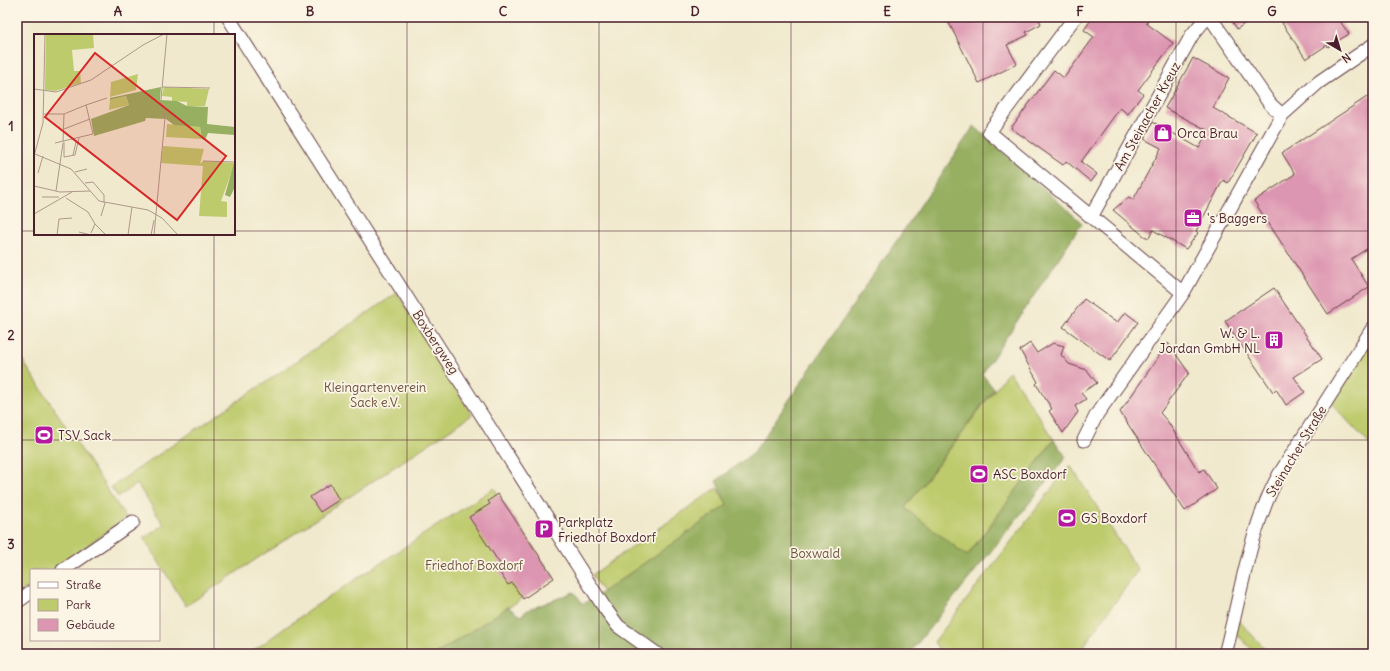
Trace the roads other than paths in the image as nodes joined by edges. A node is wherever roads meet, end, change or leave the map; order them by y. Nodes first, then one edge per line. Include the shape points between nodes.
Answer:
1 (228, 17) edge
2 (1075, 17) edge
3 (1209, 17) edge
4 (1373, 45) edge
5 (1282, 115) junction
6 (1091, 217) junction
7 (1184, 293) junction
8 (1373, 328) edge
9 (1084, 440) dead end
10 (133, 522) dead end
11 (64, 569) edge
12 (30, 593) edge
13 (17, 602) edge
14 (657, 654) edge
15 (1225, 654) edge

1 - 14 street, Boxbergweg via 604,607 618,626
2 - 6 street via 989,132
3 - 5 street, Am Steinacher Kreuz via 1270,104
3 - 6 street, Am Steinacher Kreuz via 1192,35
4 - 5 street via 1319,82
5 - 7 street
6 - 7 street
7 - 9 street via 1097,414
8 - 15 street, Steinacher Straße via 1268,496 1252,544
10 - 11 street
12 - 13 street

